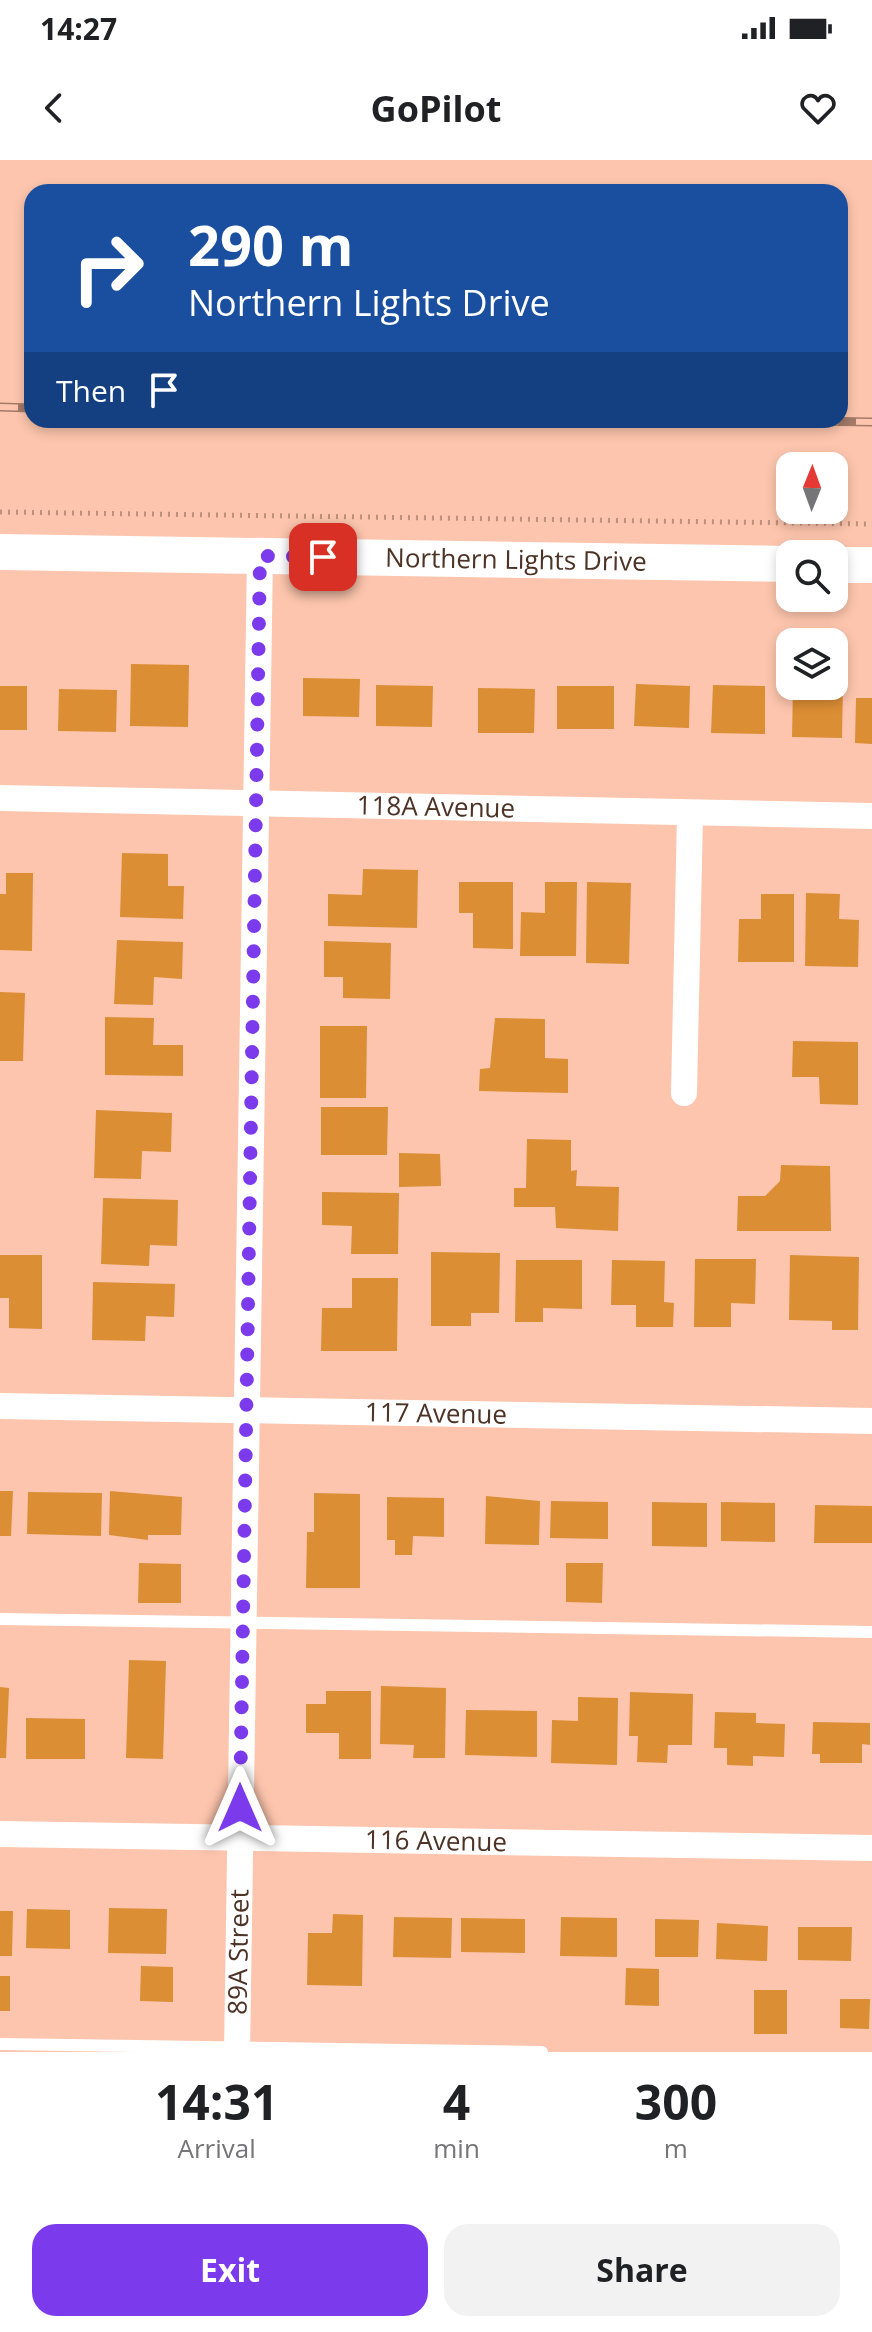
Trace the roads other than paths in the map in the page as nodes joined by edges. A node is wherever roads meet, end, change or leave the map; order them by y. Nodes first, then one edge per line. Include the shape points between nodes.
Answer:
1 (0, 552) edge
2 (260, 556) junction
3 (776, 564) edge
4 (848, 565) edge
5 (872, 565) edge
6 (0, 798) edge
7 (258, 803) junction
8 (690, 815) junction
9 (872, 816) edge
10 (684, 1093) dead end
11 (0, 1406) edge
12 (246, 1409) junction
13 (872, 1421) edge
14 (0, 1619) edge
15 (242, 1622) junction
16 (872, 1632) edge
17 (0, 1834) edge
18 (240, 1839) junction
19 (872, 1848) edge
20 (0, 2044) edge
21 (237, 2050) edge
22 (542, 2052) edge

1 - 2 main road, Northern Lights Drive
2 - 3 main road, Northern Lights Drive
2 - 7 street, 89A Street
4 - 5 main road
6 - 7 street, 118A Avenue
7 - 8 street, 118A Avenue
7 - 12 street, 89A Street
8 - 9 street, 118A Avenue
8 - 10 street
11 - 12 street, 117 Avenue
12 - 13 street, 117 Avenue
12 - 15 street, 89A Street
14 - 15 lane
15 - 16 lane
15 - 18 street, 89A Street
17 - 18 street, 116 Avenue
18 - 19 street, 116 Avenue
18 - 21 street, 89A Street
20 - 21 lane
21 - 22 lane

